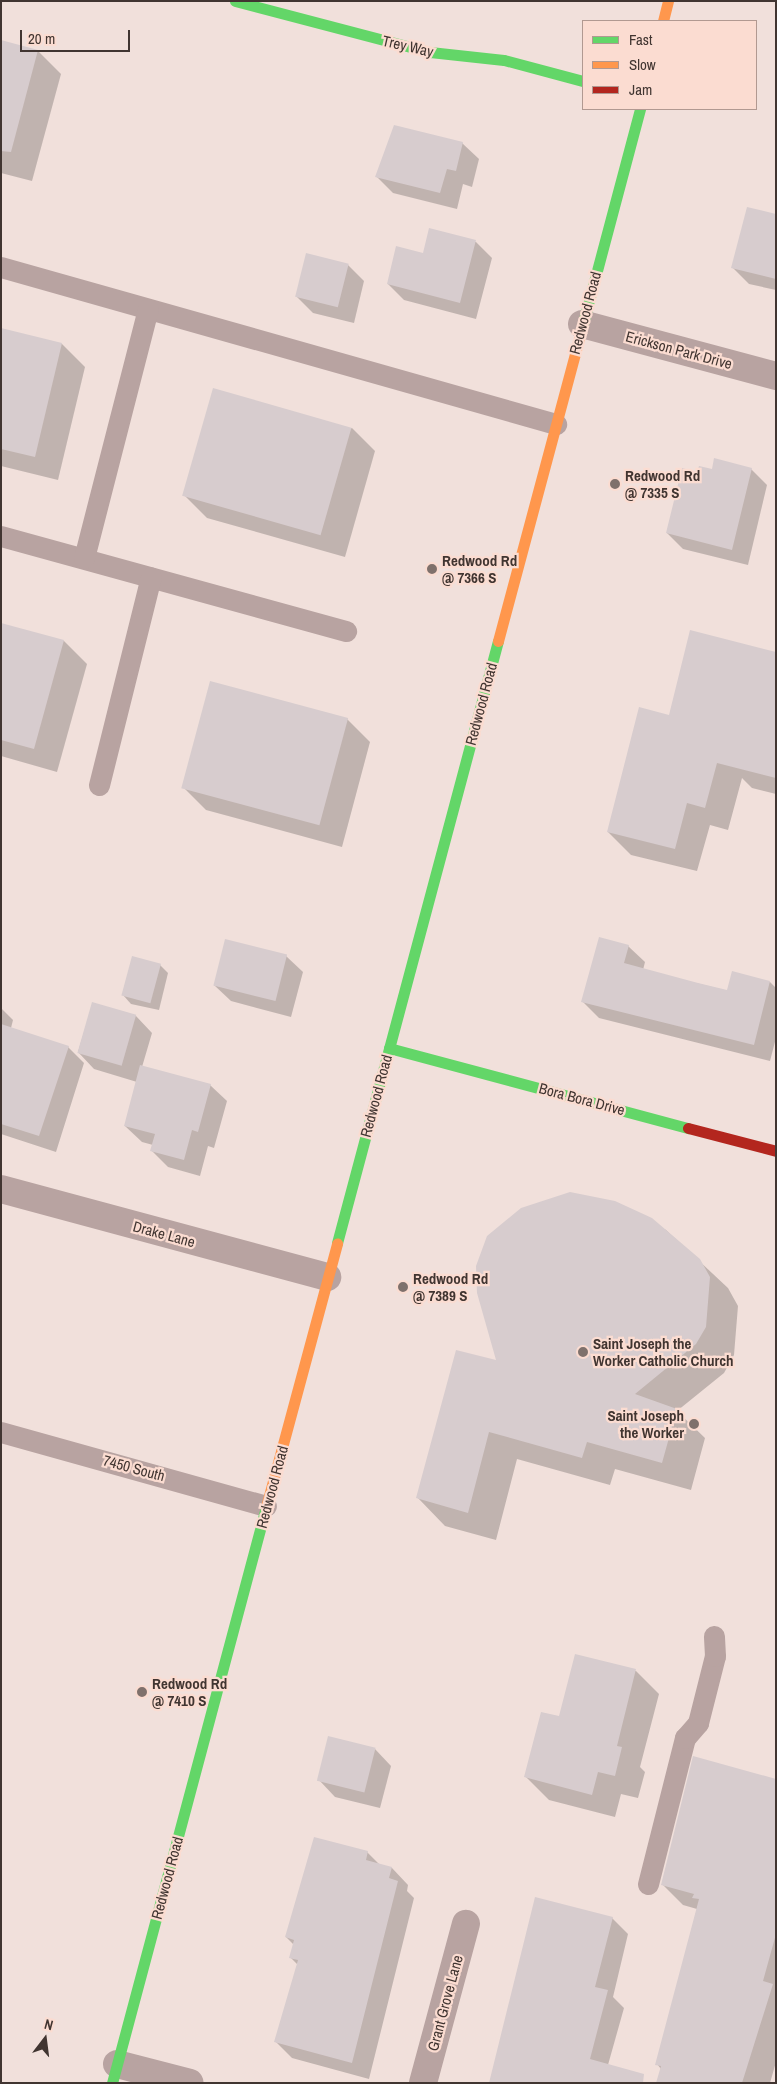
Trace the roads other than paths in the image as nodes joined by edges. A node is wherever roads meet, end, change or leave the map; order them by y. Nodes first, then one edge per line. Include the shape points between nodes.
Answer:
1 (235, 1) edge
2 (668, 1) edge
3 (663, 20) edge
4 (582, 81) edge
5 (640, 110) edge
6 (1, 267) edge
7 (148, 309) junction
8 (582, 324) junction
9 (776, 376) edge
10 (556, 424) junction
11 (1, 536) edge
12 (84, 558) junction
13 (151, 577) junction
14 (346, 631) dead end
15 (99, 784) dead end
16 (389, 1048) junction
17 (776, 1151) edge
18 (1, 1189) edge
19 (327, 1277) junction
20 (1, 1432) edge
21 (266, 1506) junction
22 (714, 1636) dead end
23 (648, 1884) dead end
24 (466, 1924) dead end
25 (115, 2073) edge
26 (190, 2083) edge
27 (424, 2083) edge

1 - 4 main road, Trey Way via 421,50 504,60
2 - 3 main road
5 - 8 main road, Redwood Road
6 - 7 lane
7 - 10 lane
7 - 12 lane
8 - 9 street, Erickson Park Drive
8 - 10 main road, Redwood Road
10 - 16 main road, Redwood Road
11 - 12 lane
12 - 13 lane
13 - 14 lane
13 - 15 lane
16 - 17 main road, Bora Bora Drive
16 - 19 main road, Redwood Road
18 - 19 street, Drake Lane
19 - 21 main road, Redwood Road
20 - 21 lane, 7450 South
21 - 25 main road, Redwood Road
22 - 23 lane via 715,1656 698,1723 685,1738
24 - 27 street, Grant Grove Lane
25 - 26 street

